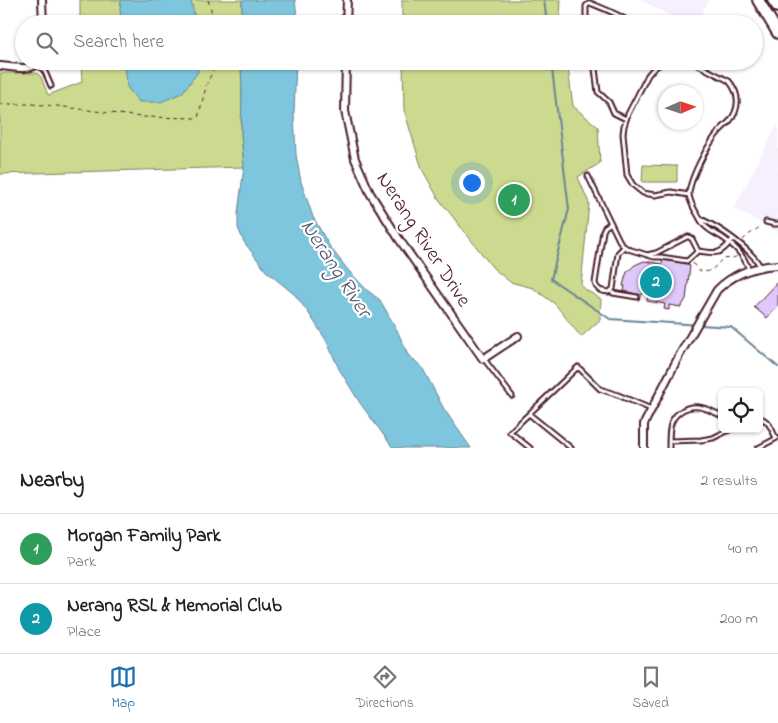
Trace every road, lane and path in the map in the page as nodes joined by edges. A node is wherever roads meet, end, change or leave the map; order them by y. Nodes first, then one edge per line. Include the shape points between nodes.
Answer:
1 (42, 0) edge
2 (208, 0) edge
3 (347, 0) edge
4 (758, 0) edge
5 (773, 0) edge
6 (778, 7) edge
7 (43, 15) edge
8 (212, 15) edge
9 (346, 15) edge
10 (586, 15) edge
11 (619, 15) edge
12 (778, 33) edge
13 (0, 66) edge
14 (15, 67) edge
15 (44, 70) edge
16 (214, 70) edge
17 (346, 70) edge
18 (595, 70) edge
19 (652, 70) edge
20 (707, 70) edge
21 (51, 86) dead end
22 (0, 104) edge
23 (626, 119) junction
24 (588, 176) dead end
25 (689, 195) junction
26 (700, 218) junction
27 (766, 222) joint
28 (611, 223) junction
29 (778, 224) edge
30 (733, 239) junction
31 (743, 241) dead end
32 (730, 243) junction
33 (624, 247) junction
34 (667, 247) junction
35 (698, 251) junction
36 (647, 255) junction
37 (668, 255) junction
38 (738, 256) dead end
39 (690, 258) junction
40 (778, 265) edge
41 (760, 266) junction
42 (749, 270) junction
43 (611, 291) junction
44 (637, 297) dead end
45 (518, 336) dead end
46 (483, 359) junction
47 (512, 396) dead end
48 (652, 409) junction
49 (529, 414) junction
50 (718, 414) edge
51 (763, 418) edge
52 (723, 433) edge
53 (777, 438) edge
54 (669, 441) junction
55 (530, 448) edge
56 (571, 448) edge
57 (644, 448) edge
58 (669, 448) edge
59 (758, 448) edge

1 - 7 street
2 - 8 path
3 - 9 street
4 - 12 main road
5 - 6 main road
10 - 11 lane via 586,6 590,3
13 - 14 street
15 - 21 lane
16 - 22 path via 198,118 141,117 57,106
17 - 46 street, Nerang River Drive via 345,111 355,159 370,193
18 - 23 lane via 598,92 609,102 614,113
19 - 23 lane
20 - 25 lane via 728,81 738,98 733,116 712,142 694,175
23 - 25 lane via 623,134 626,166 633,185 650,194 671,192
24 - 28 lane
25 - 26 lane
26 - 30 lane
26 - 32 lane via 705,226
27 - 29 lane
27 - 31 path
28 - 33 lane
28 - 43 lane via 604,226 602,232 595,283 600,290
30 - 32 lane
30 - 41 lane
32 - 35 lane via 720,252
32 - 42 lane
33 - 36 lane
33 - 43 lane via 618,253
34 - 35 lane via 689,237
34 - 36 lane
34 - 37 lane
35 - 39 lane
36 - 37 lane via 654,258
37 - 39 lane via 686,261
38 - 39 path via 722,260 704,273
40 - 41 street
41 - 42 street
42 - 48 street via 724,282 712,298
43 - 44 lane
45 - 46 street
46 - 47 lane
48 - 49 lane via 600,389 578,366
48 - 57 street via 644,424
49 - 55 lane via 510,432
49 - 56 lane
50 - 54 lane via 699,407 682,410 672,422
51 - 53 lane
52 - 54 lane via 700,440
53 - 59 lane
54 - 58 lane

